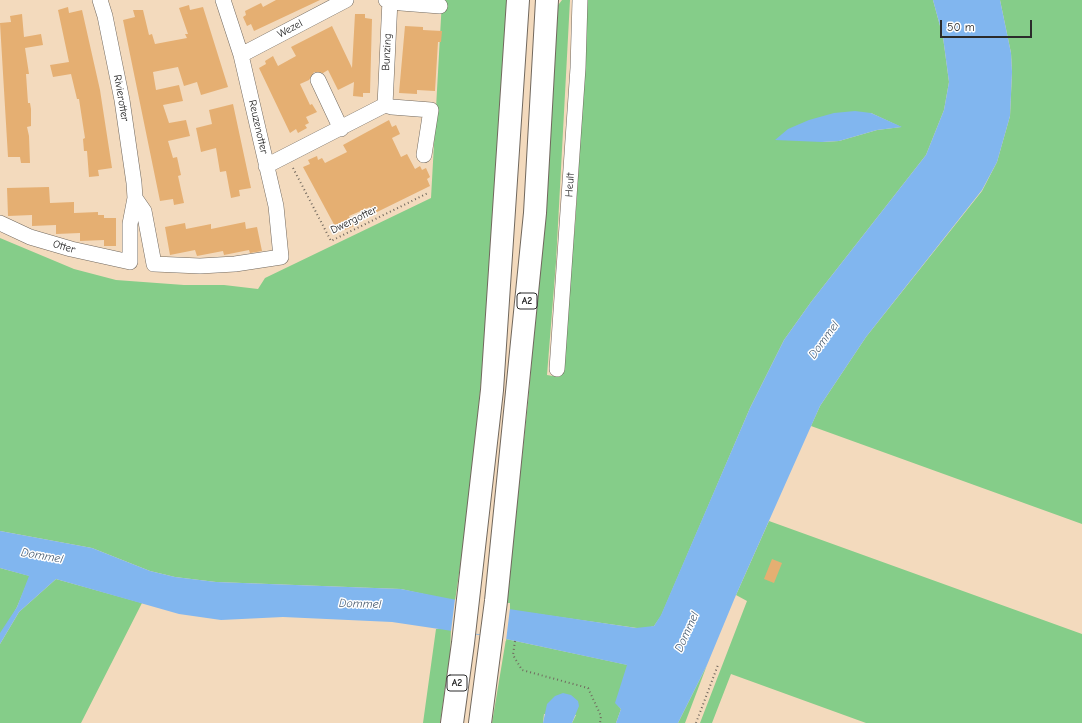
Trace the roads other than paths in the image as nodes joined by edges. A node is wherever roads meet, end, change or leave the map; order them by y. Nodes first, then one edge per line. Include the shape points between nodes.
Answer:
1 (100, 0) edge
2 (223, 0) edge
3 (386, 0) edge
4 (390, 0) edge
5 (518, 0) edge
6 (547, 0) edge
7 (580, 0) edge
8 (341, 1) edge
9 (440, 6) dead end
10 (241, 55) junction
11 (318, 80) dead end
12 (384, 104) junction
13 (341, 128) junction
14 (424, 155) dead end
15 (266, 166) junction
16 (135, 198) junction
17 (0, 223) edge
18 (130, 262) joint
19 (154, 264) joint
20 (557, 370) dead end
21 (452, 723) edge
22 (480, 723) edge

1 - 16 street, Rivierotter via 122,100
2 - 10 street, Reuzenotter
3 - 4 street
4 - 9 street
4 - 12 street, Bunzing
5 - 21 highway, A2 via 492,390
6 - 22 highway, A2 via 536,213 496,601
7 - 20 street, Heult via 578,68
8 - 10 street, Wezel
10 - 15 street, Reuzenotter
11 - 13 street
12 - 13 street
12 - 14 street via 430,110
13 - 15 street
15 - 19 street, Reuzenotter via 276,206 281,257 200,266
16 - 18 street, Rivierotter via 130,224
16 - 19 street, Rivierotter via 144,211
17 - 18 street, Otter via 71,249

